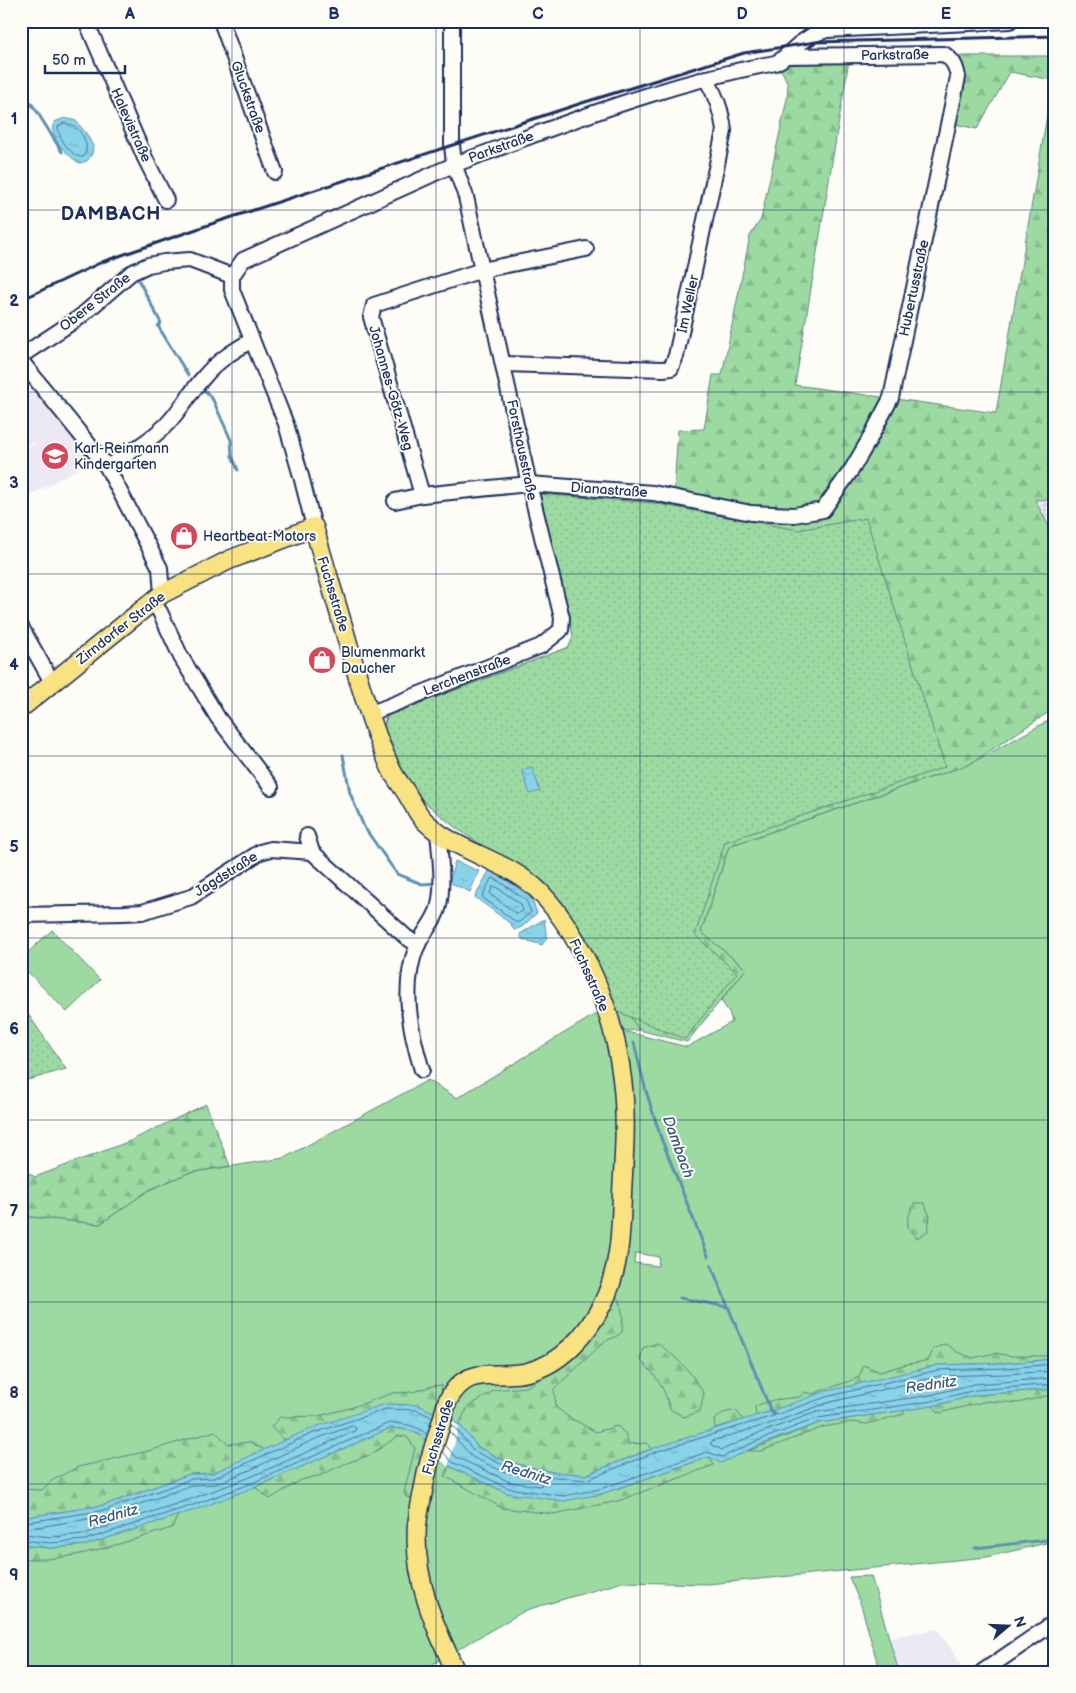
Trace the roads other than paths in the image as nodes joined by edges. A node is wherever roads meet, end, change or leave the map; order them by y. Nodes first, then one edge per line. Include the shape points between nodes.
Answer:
1 (86, 21) edge
2 (221, 21) edge
3 (452, 21) edge
4 (1010, 21) edge
5 (969, 22) edge
6 (944, 54) joint
7 (786, 56) junction
8 (706, 78) junction
9 (454, 164) junction
10 (275, 172) dead end
11 (166, 200) dead end
12 (586, 249) dead end
13 (482, 270) junction
14 (232, 276) junction
15 (252, 340) junction
16 (21, 356) edge
17 (21, 361) edge
18 (504, 364) junction
19 (107, 467) junction
20 (529, 484) junction
21 (422, 494) junction
22 (395, 501) dead end
23 (823, 510) joint
24 (314, 527) junction
25 (157, 598) junction
26 (21, 627) edge
27 (561, 630) joint
28 (52, 682) junction
29 (21, 708) edge
30 (368, 714) junction
31 (271, 787) dead end
32 (438, 832) junction
33 (307, 836) dead end
34 (312, 852) junction
35 (21, 915) edge
36 (418, 945) junction
37 (422, 1070) dead end
38 (1055, 1622) edge
39 (456, 1672) edge
40 (982, 1672) edge

1 - 11 street, Halevistraße
2 - 10 street, Gluckstraße
3 - 9 street, Forsthausstraße
4 - 5 street, Parkstraße
5 - 7 street, Parkstraße via 827,30 814,34
6 - 7 street, Parkstraße
6 - 23 street, Hubertusstraße via 952,59 958,77 891,398 852,469
7 - 8 street, Parkstraße via 775,63
8 - 9 street, Parkstraße via 568,122
8 - 18 street, Im Weller via 718,100 724,131 671,368
9 - 13 street, Forsthausstraße via 466,197
9 - 14 street, Parkstraße via 243,260
12 - 13 street
13 - 18 street, Forsthausstraße
13 - 21 street, Johannes-Götz-Weg via 374,305 371,317
14 - 15 street, Fuchsstraße via 232,290
14 - 16 street, Obere Straße via 190,260 148,265 131,273 80,317
15 - 19 street via 205,374 164,427
15 - 24 street, Fuchsstraße via 286,424
17 - 19 street
18 - 20 street, Forsthausstraße
19 - 25 street via 160,568
20 - 21 street, Dianastraße
20 - 23 street, Dianastraße via 653,493 751,512 794,515
20 - 27 street, Forsthausstraße via 562,618
21 - 22 street, Dianastraße
24 - 25 main road, Zirndorfer Straße via 229,560
24 - 30 main road, Fuchsstraße
25 - 28 main road, Zirndorfer Straße
25 - 31 street via 181,657 218,718
26 - 28 street
27 - 30 street, Lerchenstraße via 541,646
28 - 29 main road, Zirndorfer Straße
30 - 32 main road, Fuchsstraße via 391,770 421,817
32 - 36 street via 439,907
32 - 39 main road, Fuchsstraße via 519,875 555,910 580,950 603,1003 620,1061 624,1110 618,1255 612,1283 601,1307 580,1338 556,1360 528,1372 473,1377 457,1387 447,1402 426,1474 417,1525 418,1567 431,1617
33 - 34 street
34 - 35 street, Jagdstraße via 271,849 260,852 191,896 142,912
34 - 36 street
36 - 37 street via 409,979 409,1009 411,1032
38 - 40 street

